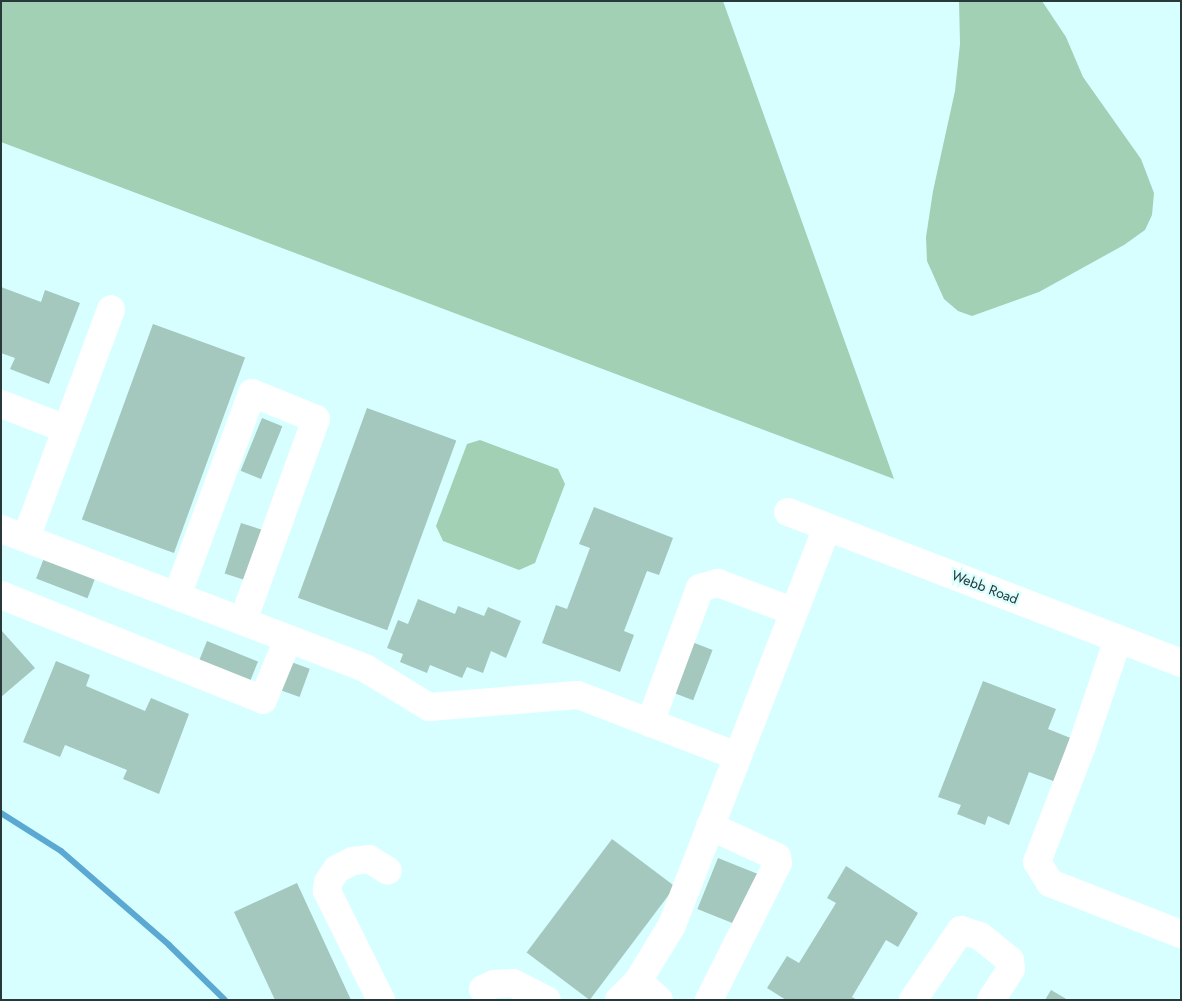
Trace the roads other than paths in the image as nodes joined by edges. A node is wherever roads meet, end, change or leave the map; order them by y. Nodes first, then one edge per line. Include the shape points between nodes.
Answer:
1 (111, 310) dead end
2 (3, 411) edge
3 (66, 429) junction
4 (788, 512) dead end
5 (826, 527) junction
6 (14, 533) edge
7 (1, 595) edge
8 (177, 596) junction
9 (792, 611) junction
10 (243, 621) junction
11 (1118, 638) junction
12 (288, 639) junction
13 (1181, 663) edge
14 (650, 723) junction
15 (737, 756) junction
16 (710, 826) junction
17 (388, 871) dead end
18 (1181, 934) edge
19 (638, 981) junction
20 (483, 990) dead end
21 (381, 1000) edge
22 (548, 1000) edge
23 (619, 1000) edge
24 (659, 1000) edge
25 (709, 1000) edge
26 (913, 1000) edge
27 (991, 1000) edge

1 - 3 street
2 - 3 street
3 - 6 street
4 - 5 street, Webb Road
5 - 9 street
5 - 11 street, Webb Road
6 - 8 street
7 - 12 street via 263,700
8 - 10 street
8 - 10 street via 252,394 316,419
9 - 14 street via 718,582 700,588
9 - 15 street
10 - 12 street
11 - 13 street, Webb Road
11 - 18 street via 1081,748 1037,862 1050,883
12 - 14 street via 365,668 429,707 578,695
14 - 15 street
15 - 16 street
16 - 19 street via 672,925
16 - 25 street via 778,857 778,863
17 - 21 street via 369,858 352,861 337,869 328,882 327,891
19 - 23 street
19 - 24 street
20 - 22 street via 494,984 513,983
26 - 27 street via 961,930 980,936 1010,960 1011,969

